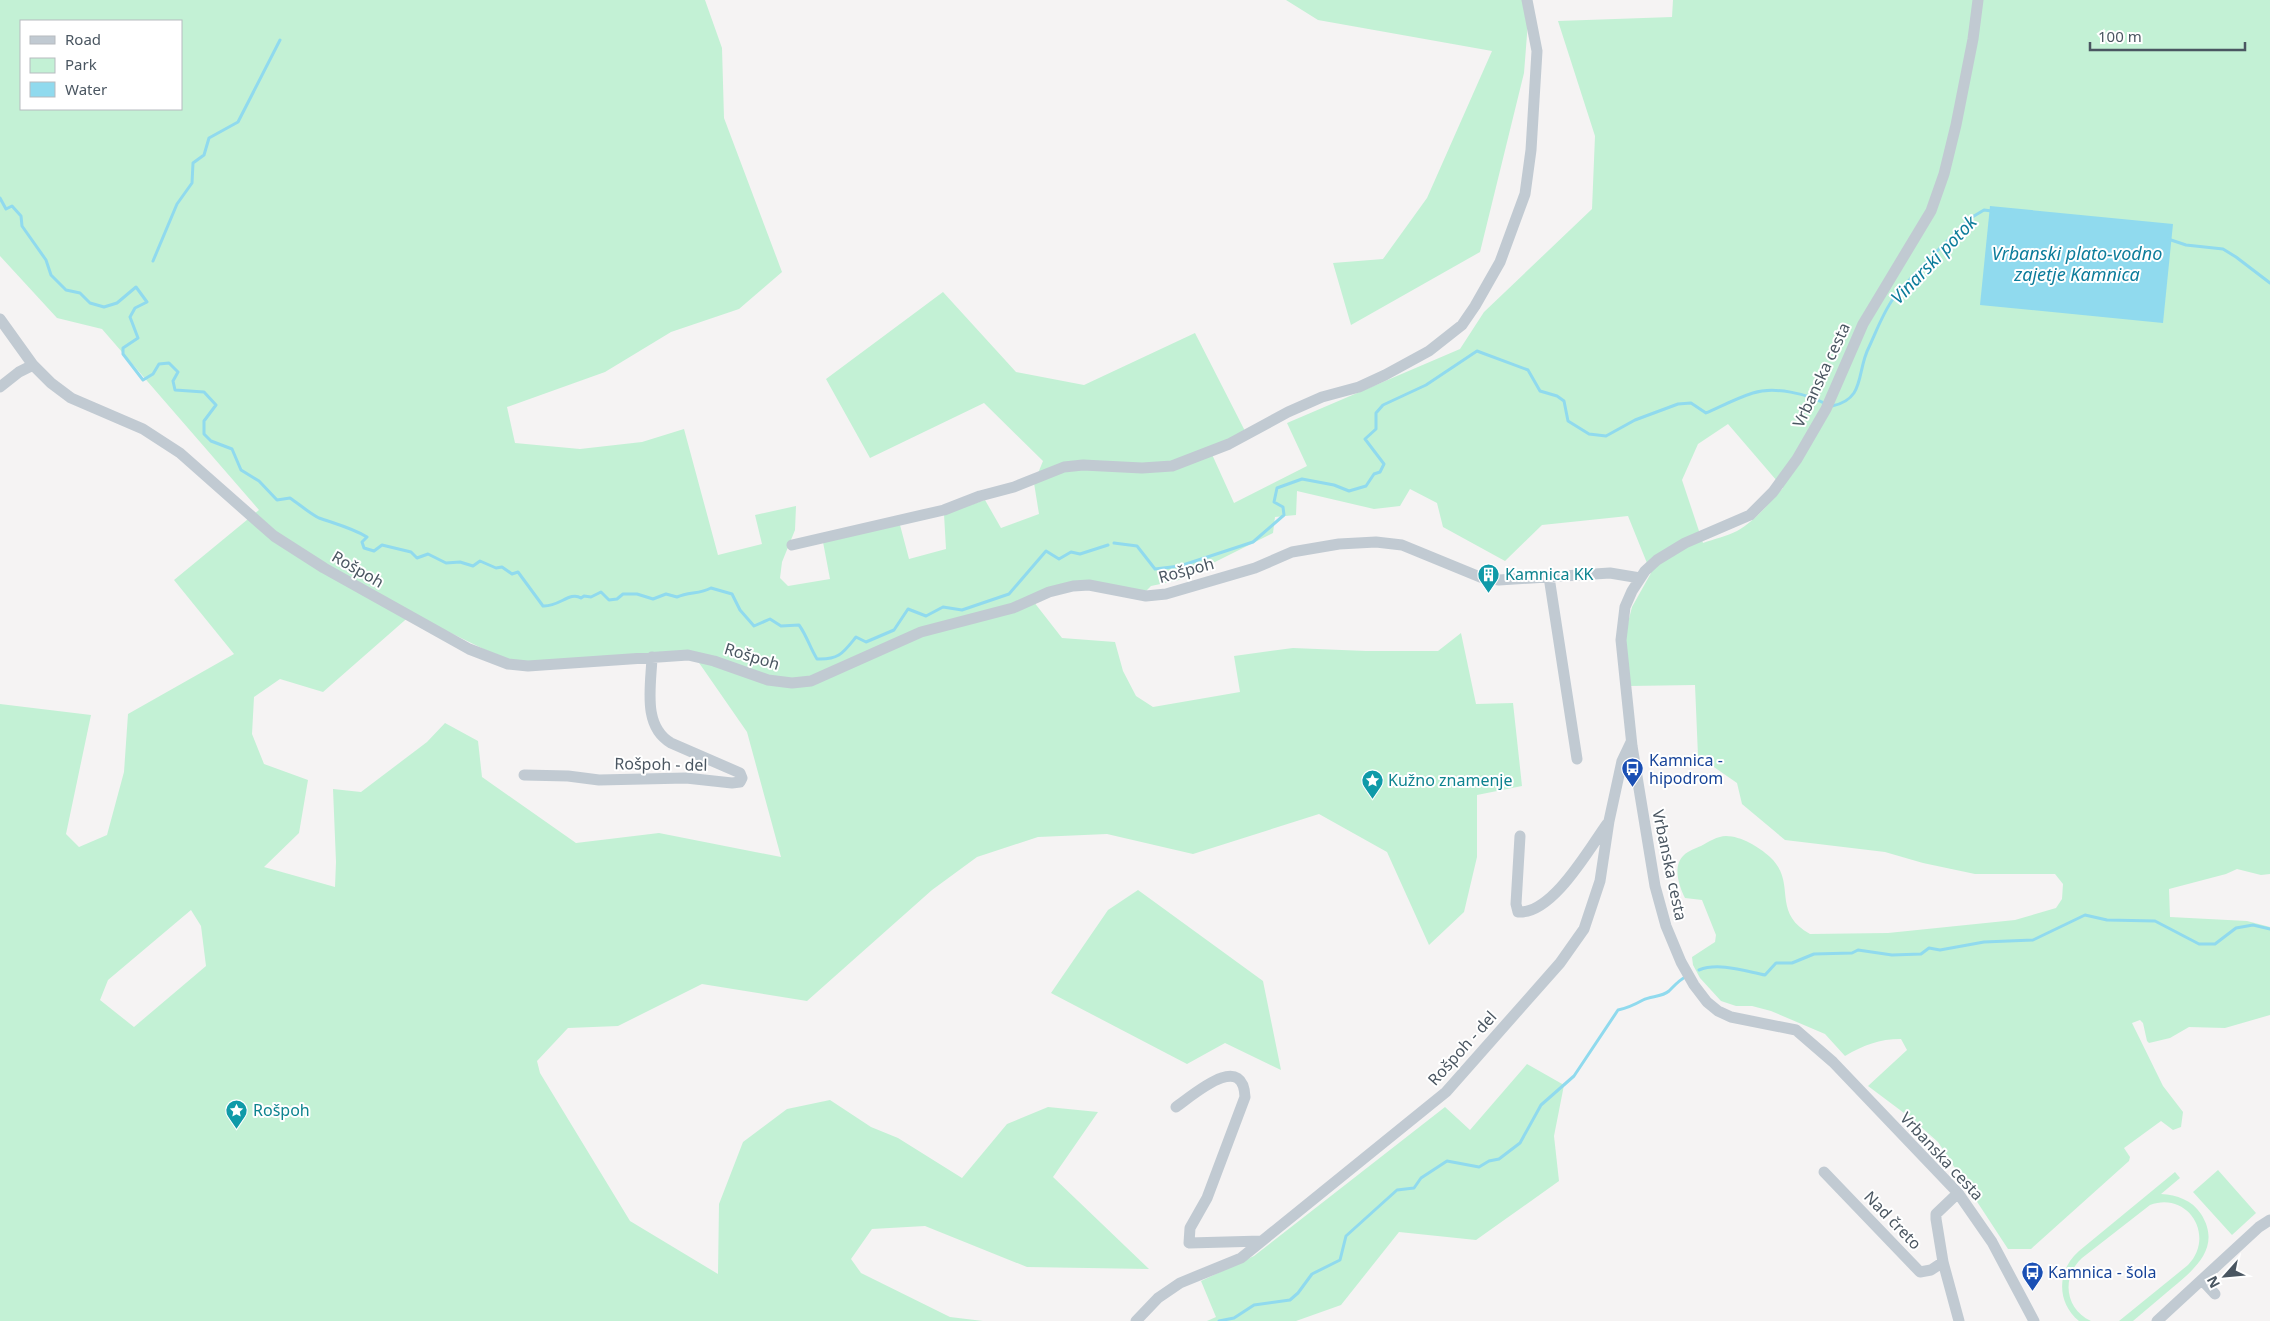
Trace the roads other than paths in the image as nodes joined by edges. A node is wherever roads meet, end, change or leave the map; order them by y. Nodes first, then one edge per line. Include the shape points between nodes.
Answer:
1 (1527, 0) edge
2 (1978, 0) edge
3 (0, 318) edge
4 (33, 365) junction
5 (0, 387) edge
6 (792, 545) dead end
7 (1550, 577) junction
8 (1640, 578) junction
9 (652, 657) junction
10 (1631, 742) junction
11 (1577, 759) dead end
12 (524, 775) dead end
13 (1609, 821) junction
14 (1520, 836) dead end
15 (1176, 1107) dead end
16 (1824, 1172) dead end
17 (1958, 1193) junction
18 (2270, 1220) edge
19 (1262, 1241) junction
20 (1943, 1262) junction
21 (2202, 1280) junction
22 (2215, 1294) dead end
23 (1136, 1321) edge
24 (1960, 1321) edge
25 (2034, 1321) edge
26 (2157, 1321) edge

1 - 6 street via 1537,51 1526,194 1500,262 1475,306 1462,325 1429,351 1385,375 1288,412 1229,444 1172,466 1064,467 944,510
2 - 8 street, Vrbanska cesta via 1956,125 1931,211 1863,324 1833,395 1797,459 1773,492 1750,515 1686,543 1652,564
3 - 4 street, Rošpoh
4 - 5 street
4 - 9 street, Rošpoh via 71,398 143,429 180,453 274,536 324,568 469,649 508,664 528,666
7 - 8 street, Rošpoh via 1610,573
7 - 9 street, Rošpoh via 1489,579 1402,545 1354,542 1292,552 1255,568 1166,594 1146,596 1089,585 1049,592 1013,608 921,632 812,681 768,680 714,661 688,656
7 - 11 street
8 - 10 street, Vrbanska cesta via 1625,607 1621,640
9 - 12 street, Rošpoh - del via 651,711 657,731 671,743 740,773 740,782 732,784 686,778 599,780
10 - 13 street, Rošpoh - del via 1622,761
10 - 17 street, Vrbanska cesta via 1655,886 1666,926 1694,985 1718,1011 1731,1017 1796,1030 1810,1040
13 - 14 street, Rošpoh - del via 1552,896 1525,912 1518,912 1516,904
13 - 19 street, Rošpoh - del via 1600,882 1584,929 1560,963 1446,1092
15 - 19 street via 1215,1079 1235,1077 1242,1085 1245,1097 1208,1198 1190,1228 1188,1243
16 - 20 street, Nad čreto via 1920,1272 1931,1270
17 - 20 street, Nad čreto via 1936,1214
17 - 25 street, Vrbanska cesta via 1992,1242
18 - 21 street
19 - 23 street, Rošpoh - del via 1241,1258 1169,1290
20 - 24 street, Nad čreto
21 - 22 street
21 - 26 street

